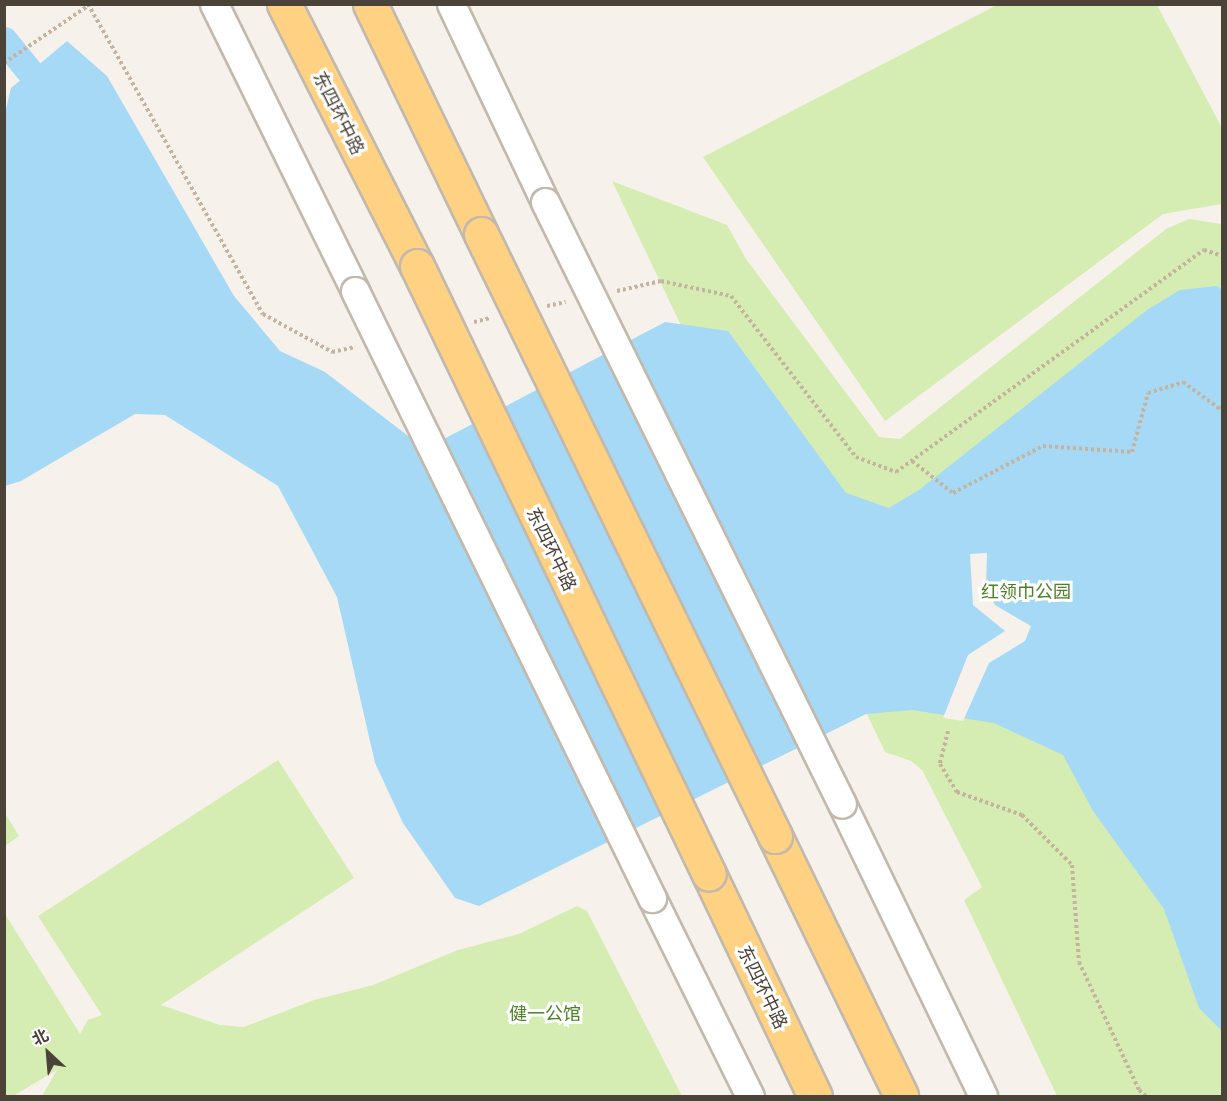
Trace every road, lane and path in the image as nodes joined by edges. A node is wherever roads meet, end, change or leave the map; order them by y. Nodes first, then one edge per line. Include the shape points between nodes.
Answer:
1 (214, 4) edge
2 (284, 4) edge
3 (370, 4) edge
4 (451, 4) edge
5 (88, 6) edge
6 (4, 63) edge
7 (1222, 406) edge
8 (912, 460) dead end
9 (948, 731) dead end
10 (750, 1096) edge
11 (815, 1096) edge
12 (901, 1096) edge
13 (983, 1096) edge
14 (1146, 1096) edge

1 - 10 street, bridge
2 - 11 highway, 东四环中路, bridge via 417,266
3 - 12 highway, bridge
4 - 13 street, bridge
5 - 6 path
7 - 8 path via 1220,409 1183,382 1148,393 1132,452 1043,446 953,493
9 - 14 path via 940,764 957,792 1022,815 1072,865 1079,962 1139,1090

